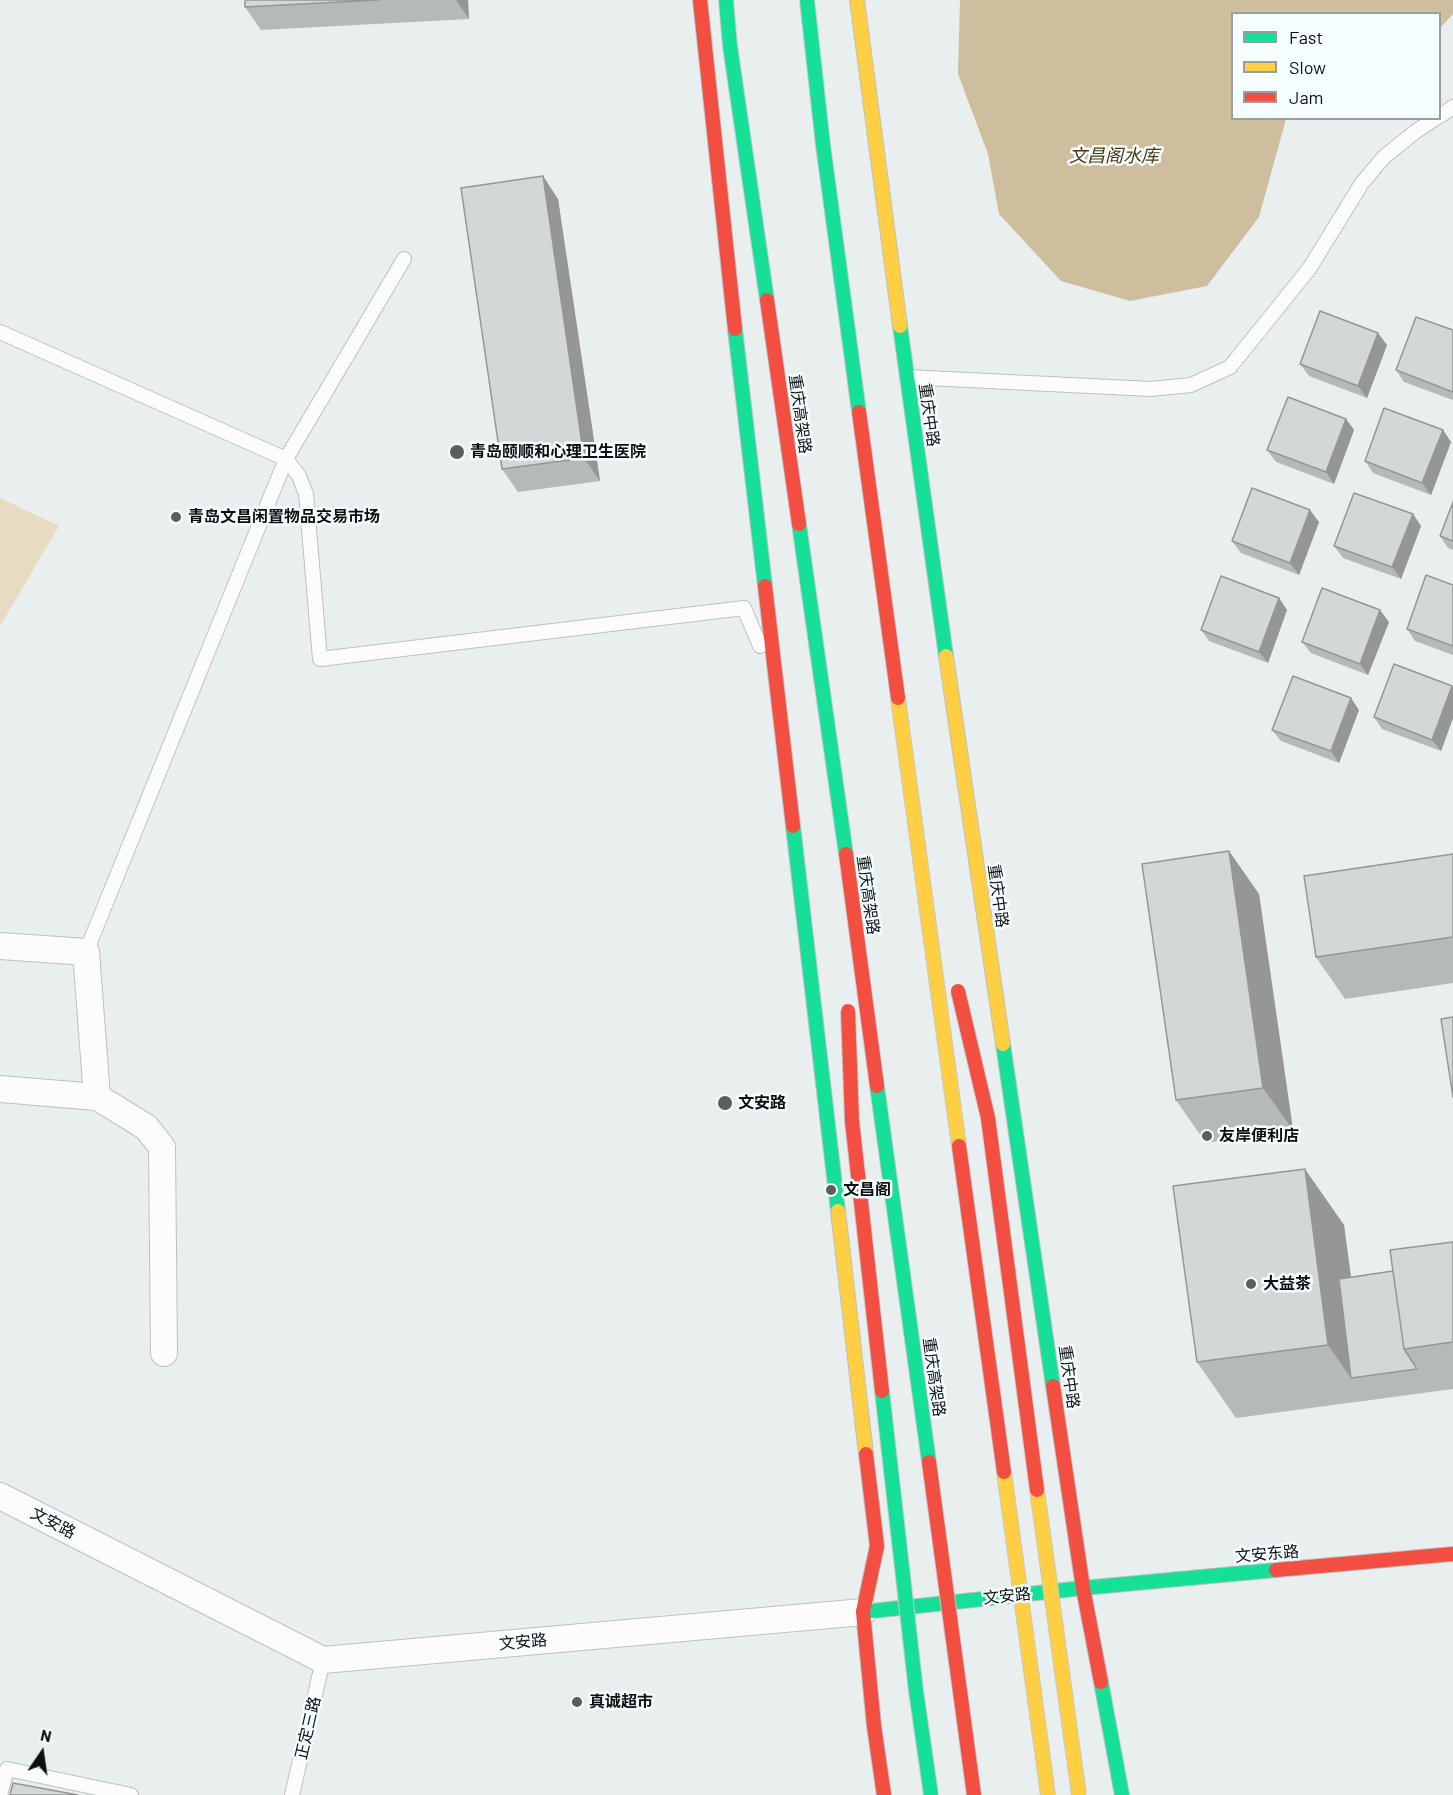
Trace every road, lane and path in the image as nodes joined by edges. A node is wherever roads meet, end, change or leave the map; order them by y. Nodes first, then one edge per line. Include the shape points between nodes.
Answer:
1 (700, 0) edge
2 (726, 0) edge
3 (807, 0) edge
4 (857, 0) edge
5 (1433, 120) edge
6 (404, 259) dead end
7 (0, 332) edge
8 (907, 377) junction
9 (286, 459) junction
10 (777, 684) junction
11 (840, 812) junction
12 (915, 812) junction
13 (942, 926) dead end
14 (0, 946) edge
15 (86, 952) junction
16 (846, 955) dead end
17 (956, 982) dead end
18 (848, 1002) dead end
19 (0, 1089) edge
20 (97, 1097) junction
21 (164, 1353) dead end
22 (0, 1496) edge
23 (1453, 1554) edge
24 (1083, 1588) junction
25 (862, 1612) junction
26 (323, 1660) junction
27 (3, 1764) edge
28 (0, 1795) edge
29 (131, 1795) edge
30 (292, 1795) edge
31 (884, 1795) edge
32 (931, 1795) edge
33 (974, 1795) edge
34 (1048, 1795) edge
35 (1080, 1795) edge
36 (1122, 1795) edge

1 - 10 main road
2 - 11 main road, 重庆高架路, bridge
3 - 12 main road, bridge via 823,145
4 - 8 main road, 重庆中路
5 - 8 lane via 1384,157 1362,183 1309,269 1230,367 1191,385 1151,389
6 - 9 lane
7 - 9 lane
8 - 24 main road, 重庆中路
9 - 10 lane via 306,494 321,659 744,608
9 - 15 lane
10 - 25 main road via 877,1546
11 - 16 main road, bridge
11 - 33 main road, 重庆高架路, bridge
12 - 13 main road, bridge
12 - 34 main road, bridge
14 - 15 street
15 - 20 street
17 - 35 main road, bridge via 988,1118
18 - 32 main road, bridge via 852,1121
19 - 20 street
20 - 21 street via 146,1127 162,1147
22 - 26 street, 文安路
23 - 24 main road, 文安东路
24 - 25 main road, 文安路
24 - 36 main road, 重庆中路
25 - 26 street, 文安路
25 - 31 main road
26 - 30 lane, 正定三路
27 - 28 lane
27 - 29 lane

